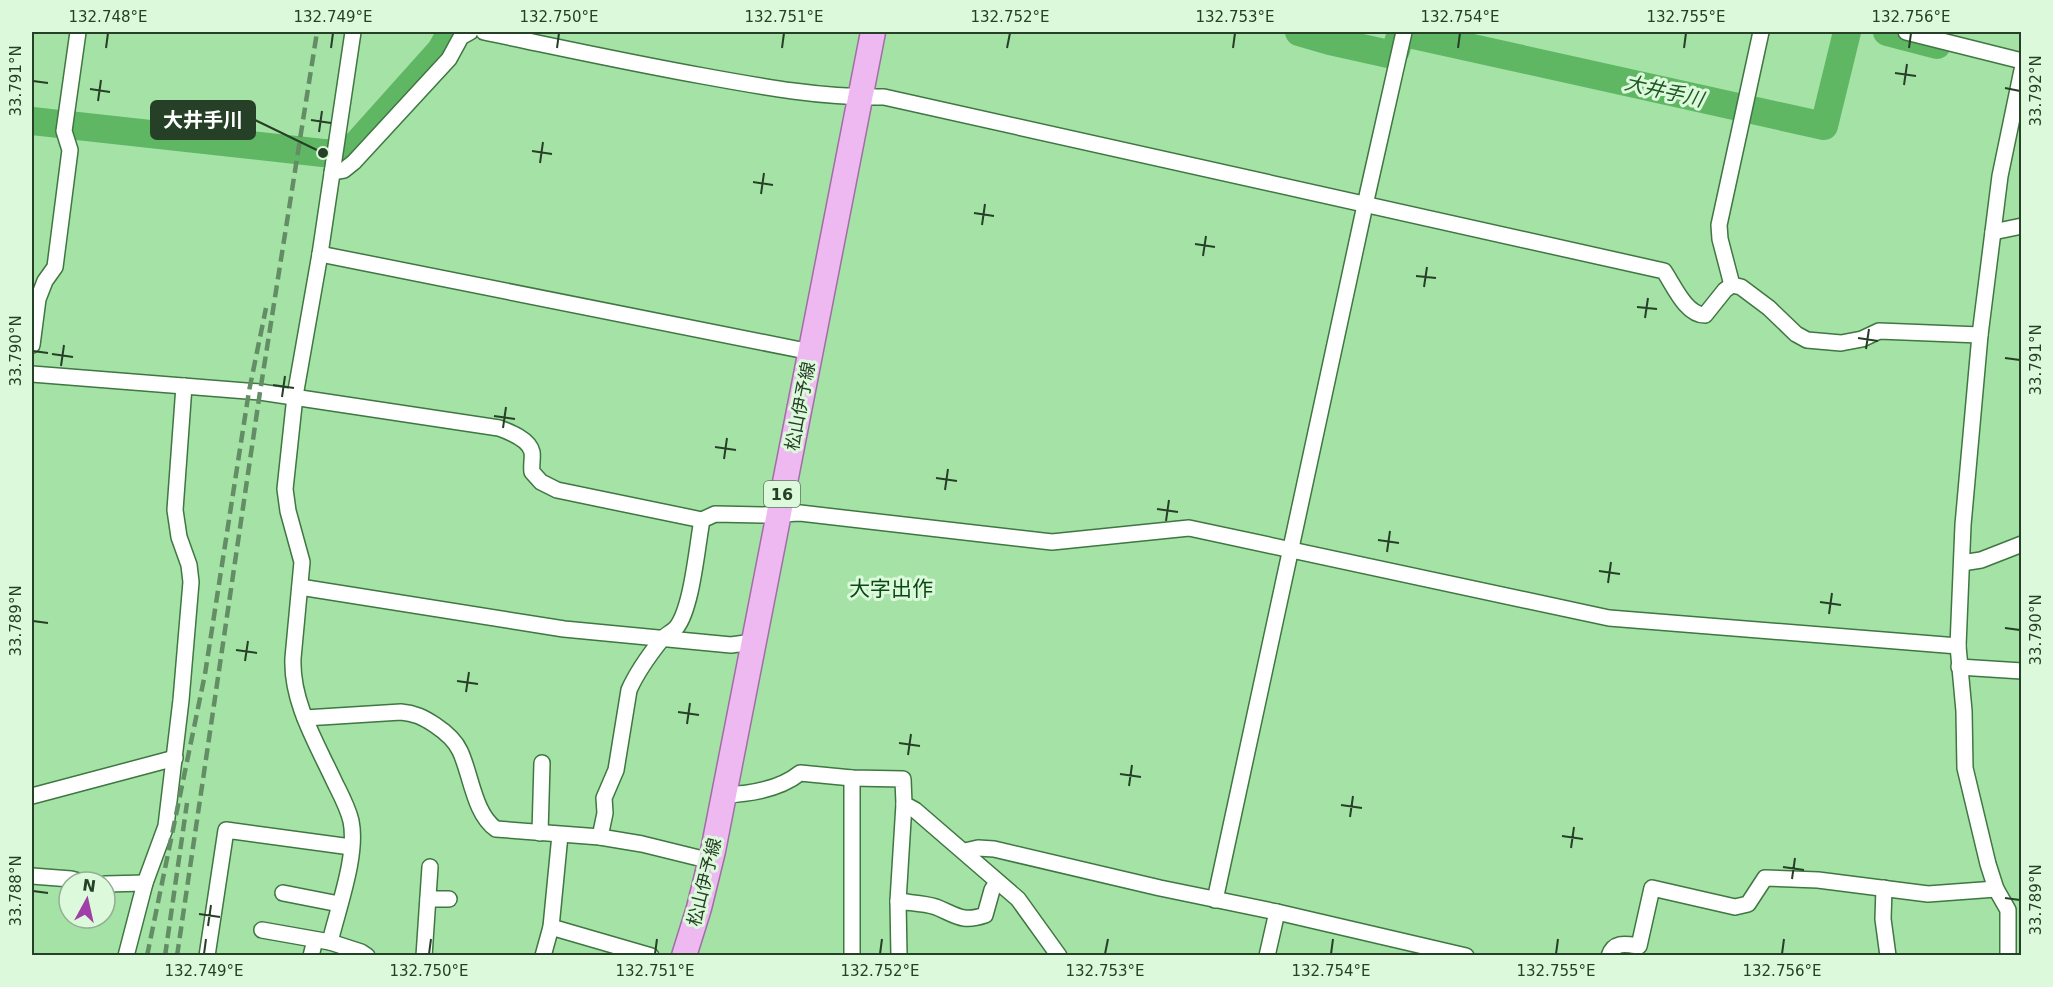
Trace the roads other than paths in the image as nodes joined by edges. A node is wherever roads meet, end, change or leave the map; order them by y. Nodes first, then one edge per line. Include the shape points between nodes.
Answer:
1 (78, 32) edge
2 (353, 32) edge
3 (470, 32) edge
4 (484, 32) edge
5 (873, 32) edge
6 (1404, 32) edge
7 (1761, 32) edge
8 (1906, 32) edge
9 (2022, 61) edge
10 (2022, 70) edge
11 (860, 98) junction
12 (334, 160) junction
13 (1365, 205) junction
14 (2022, 226) edge
15 (1993, 232) junction
16 (320, 254) junction
17 (1732, 285) junction
18 (1980, 335) junction
19 (32, 345) edge
20 (810, 352) junction
21 (32, 374) edge
22 (184, 386) junction
23 (295, 396) junction
24 (778, 514) junction
25 (702, 520) junction
26 (2022, 544) edge
27 (1291, 549) junction
28 (1962, 563) junction
29 (300, 586) junction
30 (663, 638) junction
31 (753, 642) junction
32 (1958, 646) junction
33 (1959, 667) junction
34 (2022, 671) edge
35 (305, 718) junction
36 (175, 758) junction
37 (542, 763) dead end
38 (852, 778) junction
39 (724, 795) junction
40 (32, 796) edge
41 (904, 804) junction
42 (540, 833) junction
43 (560, 835) junction
44 (600, 837) junction
45 (351, 847) junction
46 (965, 851) junction
47 (711, 861) junction
48 (430, 867) dead end
49 (32, 876) edge
50 (57, 878) edge
51 (997, 882) junction
52 (145, 883) junction
53 (117, 884) edge
54 (1884, 888) junction
55 (1996, 889) junction
56 (283, 893) dead end
57 (428, 899) junction
58 (449, 899) dead end
59 (1215, 900) junction
60 (898, 901) junction
61 (339, 904) junction
62 (2015, 910) edge
63 (1277, 912) junction
64 (550, 927) junction
65 (262, 930) dead end
66 (315, 940) junction
67 (330, 942) junction
68 (126, 956) edge
69 (207, 956) edge
70 (311, 956) edge
71 (367, 956) edge
72 (424, 956) edge
73 (543, 956) edge
74 (651, 956) edge
75 (684, 956) edge
76 (852, 956) edge
77 (898, 956) edge
78 (1059, 956) edge
79 (1267, 956) edge
80 (1466, 956) edge
81 (1609, 956) edge
82 (1888, 956) edge
83 (2008, 956) edge

1 - 19 street via 64,131 70,150 55,267 38,299
2 - 12 street
3 - 12 street via 461,37 449,59 354,162 344,170
4 - 11 street via 748,85
5 - 11 main road, 松山伊予線 / 16
6 - 13 street
7 - 17 street via 1719,225
8 - 9 street
10 - 15 street
11 - 13 street via 884,97
11 - 20 main road, 松山伊予線 / 16
12 - 16 street
13 - 17 street via 1664,271 1697,315 1706,315
13 - 27 street
14 - 15 street
15 - 18 street
16 - 20 street
16 - 23 street
17 - 18 street via 1769,308 1807,340 1841,343 1880,331
18 - 28 street
20 - 24 main road, 松山伊予線 / 16
21 - 22 street
22 - 23 street
22 - 36 street via 175,510 190,582
23 - 25 street via 499,428 528,444 532,472 556,490
23 - 29 street via 285,489 302,562
24 - 25 street via 715,514
24 - 27 street via 800,513 1052,542 1189,528
24 - 31 main road, 松山伊予線 / 16
25 - 30 street via 684,616
26 - 28 street
27 - 32 street via 1609,618
27 - 59 street
28 - 32 street
29 - 30 street via 564,629
29 - 35 street via 292,673
30 - 31 street via 731,645
30 - 44 street via 629,690 616,770 604,798
31 - 39 main road, 松山伊予線 / 16
32 - 33 street
33 - 34 street
33 - 55 street via 1965,768
35 - 42 street via 401,712 424,718 460,750 488,824 496,829
35 - 45 street via 347,809
36 - 40 street
36 - 52 street via 166,826
37 - 42 street
38 - 39 street via 800,772 791,780 753,793
38 - 41 street via 903,779
38 - 76 street
39 - 47 main road, 松山伊予線 / 16
41 - 46 street
41 - 60 street
42 - 43 street
43 - 44 street
43 - 64 street
44 - 47 street
45 - 61 street
45 - 69 street via 226,830
46 - 51 street
46 - 59 street via 994,849
47 - 75 main road, 松山伊予線 / 16
48 - 57 street
49 - 50 street
51 - 60 street via 985,915 974,919
51 - 78 street via 1018,899
52 - 53 street
52 - 68 street
54 - 55 street via 1928,894
54 - 81 street via 1818,879 1765,878 1749,904 1735,907 1652,888 1639,945 1617,945
54 - 82 street
55 - 62 street
56 - 61 street
57 - 58 street
57 - 72 street
59 - 63 street
60 - 77 street
61 - 67 street
62 - 83 street
63 - 79 street
63 - 80 street
64 - 73 street
64 - 74 street
65 - 66 street
66 - 67 street
66 - 70 street
67 - 71 street

